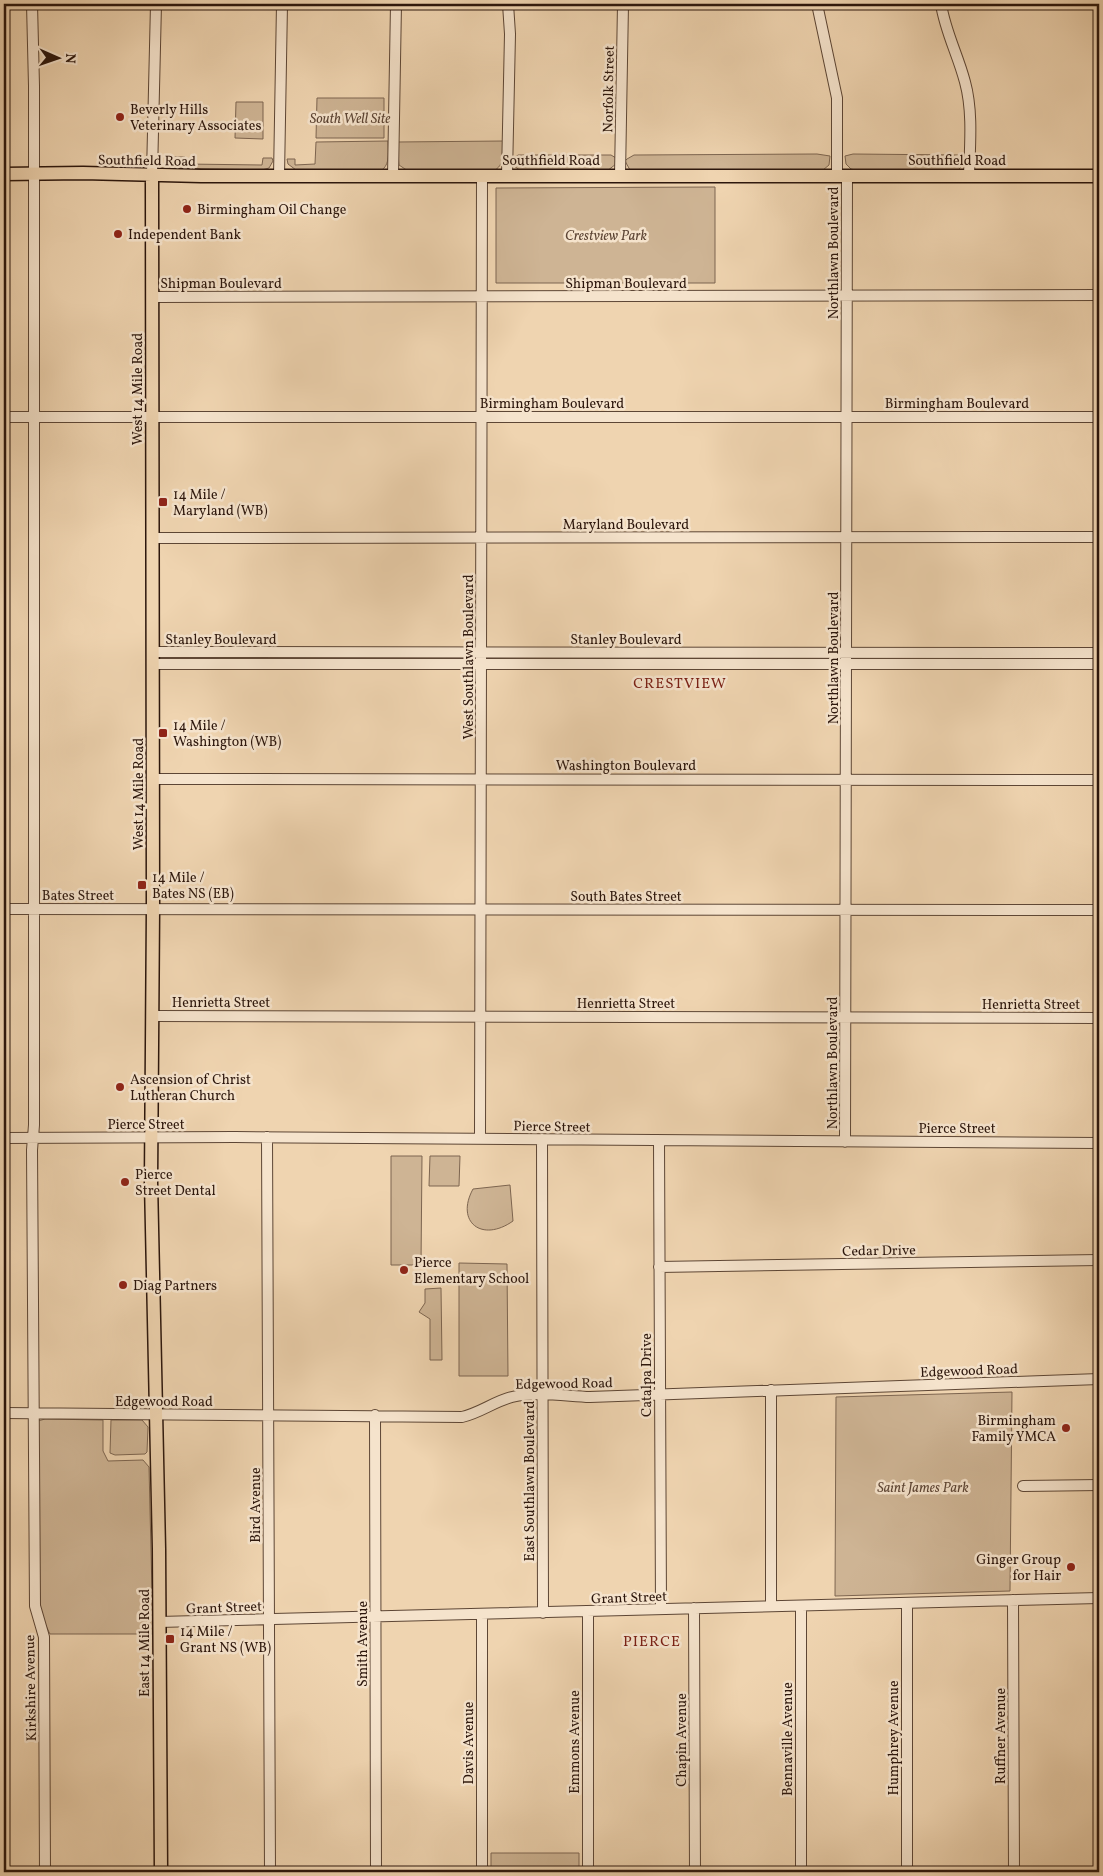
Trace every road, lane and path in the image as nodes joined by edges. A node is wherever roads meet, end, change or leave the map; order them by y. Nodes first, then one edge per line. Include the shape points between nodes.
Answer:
1 (32, 4) edge
2 (156, 4) edge
3 (282, 4) edge
4 (396, 4) edge
5 (508, 4) edge
6 (623, 4) edge
7 (817, 4) edge
8 (941, 4) edge
9 (34, 173) junction
10 (4, 174) edge
11 (152, 174) junction
12 (620, 175) junction
13 (842, 175) junction
14 (969, 175) junction
15 (279, 176) junction
16 (393, 176) junction
17 (482, 176) junction
18 (507, 176) junction
19 (1099, 176) edge
20 (1099, 295) edge
21 (483, 296) junction
22 (847, 296) junction
23 (152, 297) junction
24 (847, 416) junction
25 (4, 417) edge
26 (33, 417) junction
27 (152, 417) junction
28 (482, 417) junction
29 (1099, 417) edge
30 (847, 537) junction
31 (1099, 537) edge
32 (153, 538) junction
33 (482, 538) junction
34 (482, 652) junction
35 (670, 653) junction
36 (1099, 653) edge
37 (153, 658) junction
38 (320, 658) junction
39 (846, 658) junction
40 (973, 658) junction
41 (481, 663) junction
42 (670, 664) junction
43 (1099, 664) edge
44 (153, 779) junction
45 (481, 779) junction
46 (846, 780) junction
47 (1099, 780) edge
48 (33, 908) junction
49 (153, 908) junction
50 (4, 909) edge
51 (482, 909) junction
52 (846, 909) junction
53 (1099, 910) edge
54 (152, 1016) junction
55 (481, 1016) junction
56 (846, 1017) junction
57 (1099, 1018) edge
58 (4, 1138) edge
59 (33, 1138) junction
60 (151, 1138) junction
61 (267, 1138) junction
62 (480, 1139) junction
63 (542, 1140) junction
64 (659, 1141) junction
65 (845, 1142) junction
66 (1099, 1142) edge
67 (1099, 1260) edge
68 (659, 1267) junction
69 (1099, 1379) edge
70 (771, 1390) junction
71 (660, 1393) junction
72 (542, 1395) junction
73 (4, 1413) edge
74 (35, 1413) junction
75 (156, 1414) junction
76 (268, 1415) junction
77 (375, 1415) junction
78 (1099, 1485) edge
79 (1023, 1486) dead end
80 (1099, 1598) edge
81 (1013, 1600) junction
82 (907, 1603) junction
83 (771, 1606) junction
84 (800, 1606) junction
85 (694, 1608) junction
86 (661, 1609) junction
87 (588, 1612) junction
88 (543, 1613) junction
89 (482, 1614) junction
90 (376, 1617) junction
91 (270, 1619) junction
92 (159, 1622) junction
93 (45, 1872) edge
94 (161, 1872) edge
95 (270, 1872) edge
96 (376, 1872) edge
97 (482, 1872) edge
98 (588, 1872) edge
99 (695, 1872) edge
100 (801, 1872) edge
101 (907, 1872) edge
102 (1014, 1872) edge

1 - 9 street, Kirkshire Avenue
2 - 11 street
3 - 15 street
4 - 16 street
5 - 18 street
6 - 12 street, Norfolk Street
7 - 13 street, Northlawn Boulevard via 837,98
8 - 14 street via 967,91
9 - 10 main road, Southfield Road
9 - 11 main road, Southfield Road
9 - 26 street, Kirkshire Avenue
11 - 15 main road, Southfield Road
11 - 23 main road, West 14 Mile Road
12 - 13 main road, Southfield Road
12 - 18 main road, Southfield Road
13 - 14 main road, Southfield Road
13 - 22 street, Northlawn Boulevard
14 - 19 main road, Southfield Road
15 - 16 main road, Southfield Road
16 - 17 main road, Southfield Road
17 - 18 main road, Southfield Road
17 - 21 street, West Southlawn Boulevard
20 - 22 street, Shipman Boulevard
21 - 22 street, Shipman Boulevard
21 - 23 street, Shipman Boulevard
21 - 28 street, West Southlawn Boulevard
22 - 24 street, Northlawn Boulevard
23 - 27 main road, West 14 Mile Road
24 - 28 street, Birmingham Boulevard
24 - 29 street, Birmingham Boulevard
24 - 30 street, Northlawn Boulevard
25 - 26 street, Birmingham Boulevard
26 - 27 street, Birmingham Boulevard
26 - 48 street, Kirkshire Avenue
27 - 28 street, Birmingham Boulevard
27 - 32 main road, West 14 Mile Road
28 - 33 street, West Southlawn Boulevard
30 - 31 street, Maryland Boulevard
30 - 33 street, Maryland Boulevard
30 - 39 street, Northlawn Boulevard
32 - 33 street, Maryland Boulevard
32 - 37 main road, West 14 Mile Road
33 - 34 street, West Southlawn Boulevard
34 - 35 street, Stanley Boulevard
34 - 38 street, Stanley Boulevard
34 - 41 street, West Southlawn Boulevard
35 - 39 street, Stanley Boulevard
35 - 42 street
36 - 40 street, Stanley Boulevard
37 - 38 street, Stanley Boulevard
37 - 44 main road, West 14 Mile Road
38 - 41 street, Stanley Boulevard
39 - 40 street, Stanley Boulevard
39 - 42 street, Stanley Boulevard
39 - 46 street, Northlawn Boulevard
40 - 43 street, Stanley Boulevard
41 - 42 street, Stanley Boulevard
41 - 45 street, West Southlawn Boulevard
44 - 45 street, Washington Boulevard
44 - 49 main road, West 14 Mile Road
45 - 46 street, Washington Boulevard
45 - 51 street, West Southlawn Boulevard
46 - 47 street, Washington Boulevard
46 - 52 street, Northlawn Boulevard
48 - 49 street, Bates Street
48 - 50 street, Bates Street
48 - 59 street, Kirkshire Avenue
49 - 51 street, South Bates Street
49 - 54 main road, West 14 Mile Road
51 - 52 street, South Bates Street
51 - 55 street, West Southlawn Boulevard
52 - 53 street, South Bates Street
52 - 56 street, Northlawn Boulevard
54 - 55 street, Henrietta Street
54 - 60 main road, West 14 Mile Road
55 - 56 street, Henrietta Street
55 - 62 street, West Southlawn Boulevard
56 - 57 street, Henrietta Street
56 - 65 street, Northlawn Boulevard
58 - 59 street, Pierce Street
59 - 60 street, Pierce Street
59 - 74 street, Kirkshire Avenue
60 - 61 street, Pierce Street
60 - 75 main road, West 14 Mile Road
61 - 62 street, Pierce Street
61 - 76 street, Bird Avenue
62 - 63 street, Pierce Street
63 - 64 street, Pierce Street
63 - 72 street, East Southlawn Boulevard
64 - 65 street, Pierce Street
64 - 68 street, Catalpa Drive
65 - 66 street, Pierce Street
67 - 68 street, Cedar Drive
68 - 71 street, Catalpa Drive
69 - 70 street, Edgewood Road
70 - 71 street, Edgewood Road
70 - 83 street
71 - 72 street, Edgewood Road via 590,1397
71 - 86 street, Catalpa Drive
72 - 77 street, Edgewood Road via 511,1397 462,1417
72 - 88 street, East Southlawn Boulevard
73 - 74 street, Edgewood Road
74 - 75 street, Edgewood Road
74 - 93 street, Kirkshire Avenue via 35,1606 44,1637
75 - 76 street, Edgewood Road
75 - 92 main road, East 14 Mile Road
76 - 77 street, Edgewood Road
76 - 91 street, Bird Avenue
77 - 90 street, Smith Avenue
78 - 79 street
80 - 81 street, Grant Street
81 - 82 street, Grant Street
81 - 102 street, Ruffner Avenue
82 - 84 street, Grant Street
82 - 101 street, Humphrey Avenue
83 - 84 street, Grant Street
83 - 85 street, Grant Street
84 - 100 street, Bennaville Avenue
85 - 86 street, Grant Street
85 - 99 street, Chapin Avenue
86 - 87 street, Grant Street
87 - 88 street, Grant Street
87 - 98 street, Emmons Avenue
88 - 89 street, Grant Street
89 - 90 street, Grant Street
89 - 97 street, Davis Avenue
90 - 91 street, Grant Street
90 - 96 street, Smith Avenue
91 - 92 street, Grant Street
91 - 95 street, Bird Avenue
92 - 94 main road, East 14 Mile Road

